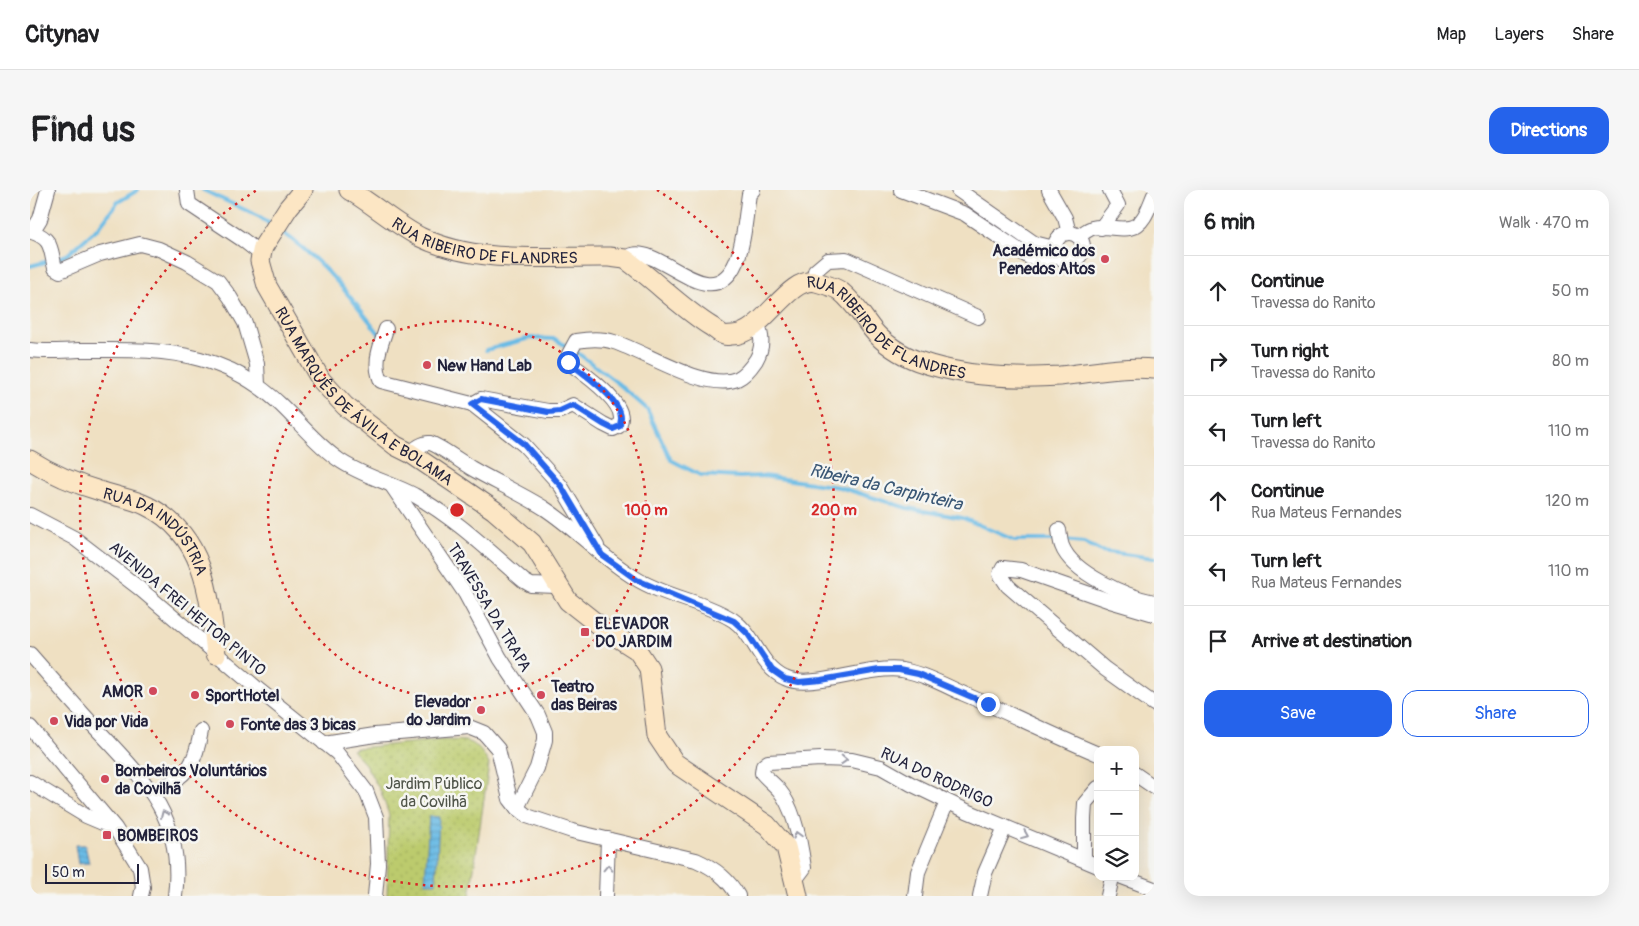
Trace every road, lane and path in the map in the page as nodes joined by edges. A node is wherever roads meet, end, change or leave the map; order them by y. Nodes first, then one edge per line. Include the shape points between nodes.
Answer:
1 (48, 190) edge
2 (187, 190) edge
3 (303, 190) edge
4 (349, 190) edge
5 (753, 190) edge
6 (900, 190) edge
7 (958, 190) edge
8 (1049, 190) edge
9 (1110, 190) edge
10 (1154, 196) edge
11 (1102, 228) junction
12 (1074, 234) junction
13 (263, 251) junction
14 (1056, 252) junction
15 (625, 259) junction
16 (814, 282) junction
17 (978, 317) dead end
18 (757, 324) junction
19 (386, 329) dead end
20 (30, 350) edge
21 (1154, 370) edge
22 (258, 386) junction
23 (472, 404) junction
24 (410, 453) junction
25 (30, 460) edge
26 (391, 484) junction
27 (30, 515) edge
28 (1059, 530) dead end
29 (602, 555) junction
30 (557, 586) junction
31 (1154, 602) edge
32 (1154, 614) edge
33 (30, 654) edge
34 (216, 654) junction
35 (1154, 704) edge
36 (30, 727) edge
37 (201, 731) dead end
38 (324, 743) junction
39 (1094, 752) edge
40 (1139, 777) edge
41 (30, 782) edge
42 (1154, 787) edge
43 (1095, 791) edge
44 (153, 794) junction
45 (947, 802) junction
46 (517, 808) junction
47 (1005, 827) junction
48 (114, 828) junction
49 (608, 840) junction
50 (1084, 859) junction
51 (1094, 864) edge
52 (1111, 881) edge
53 (1133, 881) edge
54 (796, 888) edge
55 (1154, 889) edge
56 (141, 896) edge
57 (176, 896) edge
58 (375, 896) edge
59 (606, 896) edge
60 (738, 896) edge
61 (915, 896) edge
62 (980, 896) edge
63 (1108, 896) edge

1 - 22 street via 40,219 32,232 43,236 50,245 55,268 60,271 100,254 140,244 187,262 218,281 237,310 245,324 254,356
2 - 13 street via 189,204
3 - 13 main road via 288,208
4 - 15 main road, RUA RIBEIRO DE FLANDRES via 420,236 464,253 504,257
5 - 15 street via 749,194 737,261 730,274 718,283 702,283 647,256 632,255
6 - 14 street via 965,214 1029,257 1046,260
7 - 14 street via 1034,243
8 - 12 street
9 - 11 street via 1118,205
10 - 11 street via 1144,218 1136,226 1126,230
11 - 12 street
12 - 14 street via 1060,235 1055,243
12 - 14 street via 1083,244 1078,258 1065,261
13 - 24 main road, RUA MARQUÊS DE ÁVILA E BOLAMA via 260,262 267,286 321,380 345,406 396,446
15 - 18 main road, RUA RIBEIRO DE FLANDRES via 724,335 736,335
16 - 17 street via 815,271 828,260 846,259
16 - 18 main road, RUA RIBEIRO DE FLANDRES via 792,290
16 - 21 main road, RUA RIBEIRO DE FLANDRES via 840,290 893,349 947,370 1001,377 1060,376 1121,368
18 - 23 street via 762,348 756,361 738,379 724,382 706,380 613,341 589,338 576,341 568,362 614,401 621,417 620,426 613,429 573,405 548,412 481,399
19 - 23 street via 376,361 381,382
20 - 22 street via 169,352 230,369
22 - 26 street via 324,449 357,472
23 - 29 street via 524,444 561,486
24 - 29 street via 429,443 438,447 545,509
24 - 30 main road, RUA MARQUÊS DE ÁVILA E BOLAMA via 494,510 532,543
25 - 34 main road, RUA DA INDÚSTRIA via 97,490 147,506 177,525 197,557 211,600
26 - 30 street via 452,519 524,581
26 - 46 street, TRAVESSA DA TRAPA via 465,593 545,732 536,768
27 - 34 street, AVENIDA FREI HEITOR PINTO via 74,538
28 - 31 street via 1062,547 1094,578 1115,590
29 - 39 street via 637,580 734,621 748,634 772,670 785,679 813,681 879,670 918,674
30 - 54 main road, RUA MARQUÊS DE ÁVILA E BOLAMA via 568,601 600,628 637,650 649,668 656,736 676,763 767,825 786,847
32 - 35 street via 1021,570 1003,568 1000,574 1008,586 1105,669
33 - 44 street via 134,768
34 - 38 street, AVENIDA FREI HEITOR PINTO
36 - 48 street
37 - 44 street via 191,767
38 - 46 street via 469,727 484,733 498,748 510,799
38 - 58 street, AVENIDA FREI HEITOR PINTO via 337,753 366,791 376,817 378,864
40 - 42 street
41 - 48 street via 86,816
43 - 50 street via 1085,803
57 -> 44 street via 174,838 164,811
45 - 47 street, RUA DO RODRIGO
54 -> 45 street, RUA DO RODRIGO via 804,868 801,847 787,802 762,773 768,762 852,760 881,767
45 - 61 street via 918,872
46 - 49 street via 527,816
47 -> 50 street, RUA DO RODRIGO
47 - 62 street via 985,873
48 - 56 street via 140,868
59 -> 49 street
49 - 60 street via 696,860 712,867 731,884
50 - 51 street, RUA DO RODRIGO
52 - 63 street
53 - 55 street

